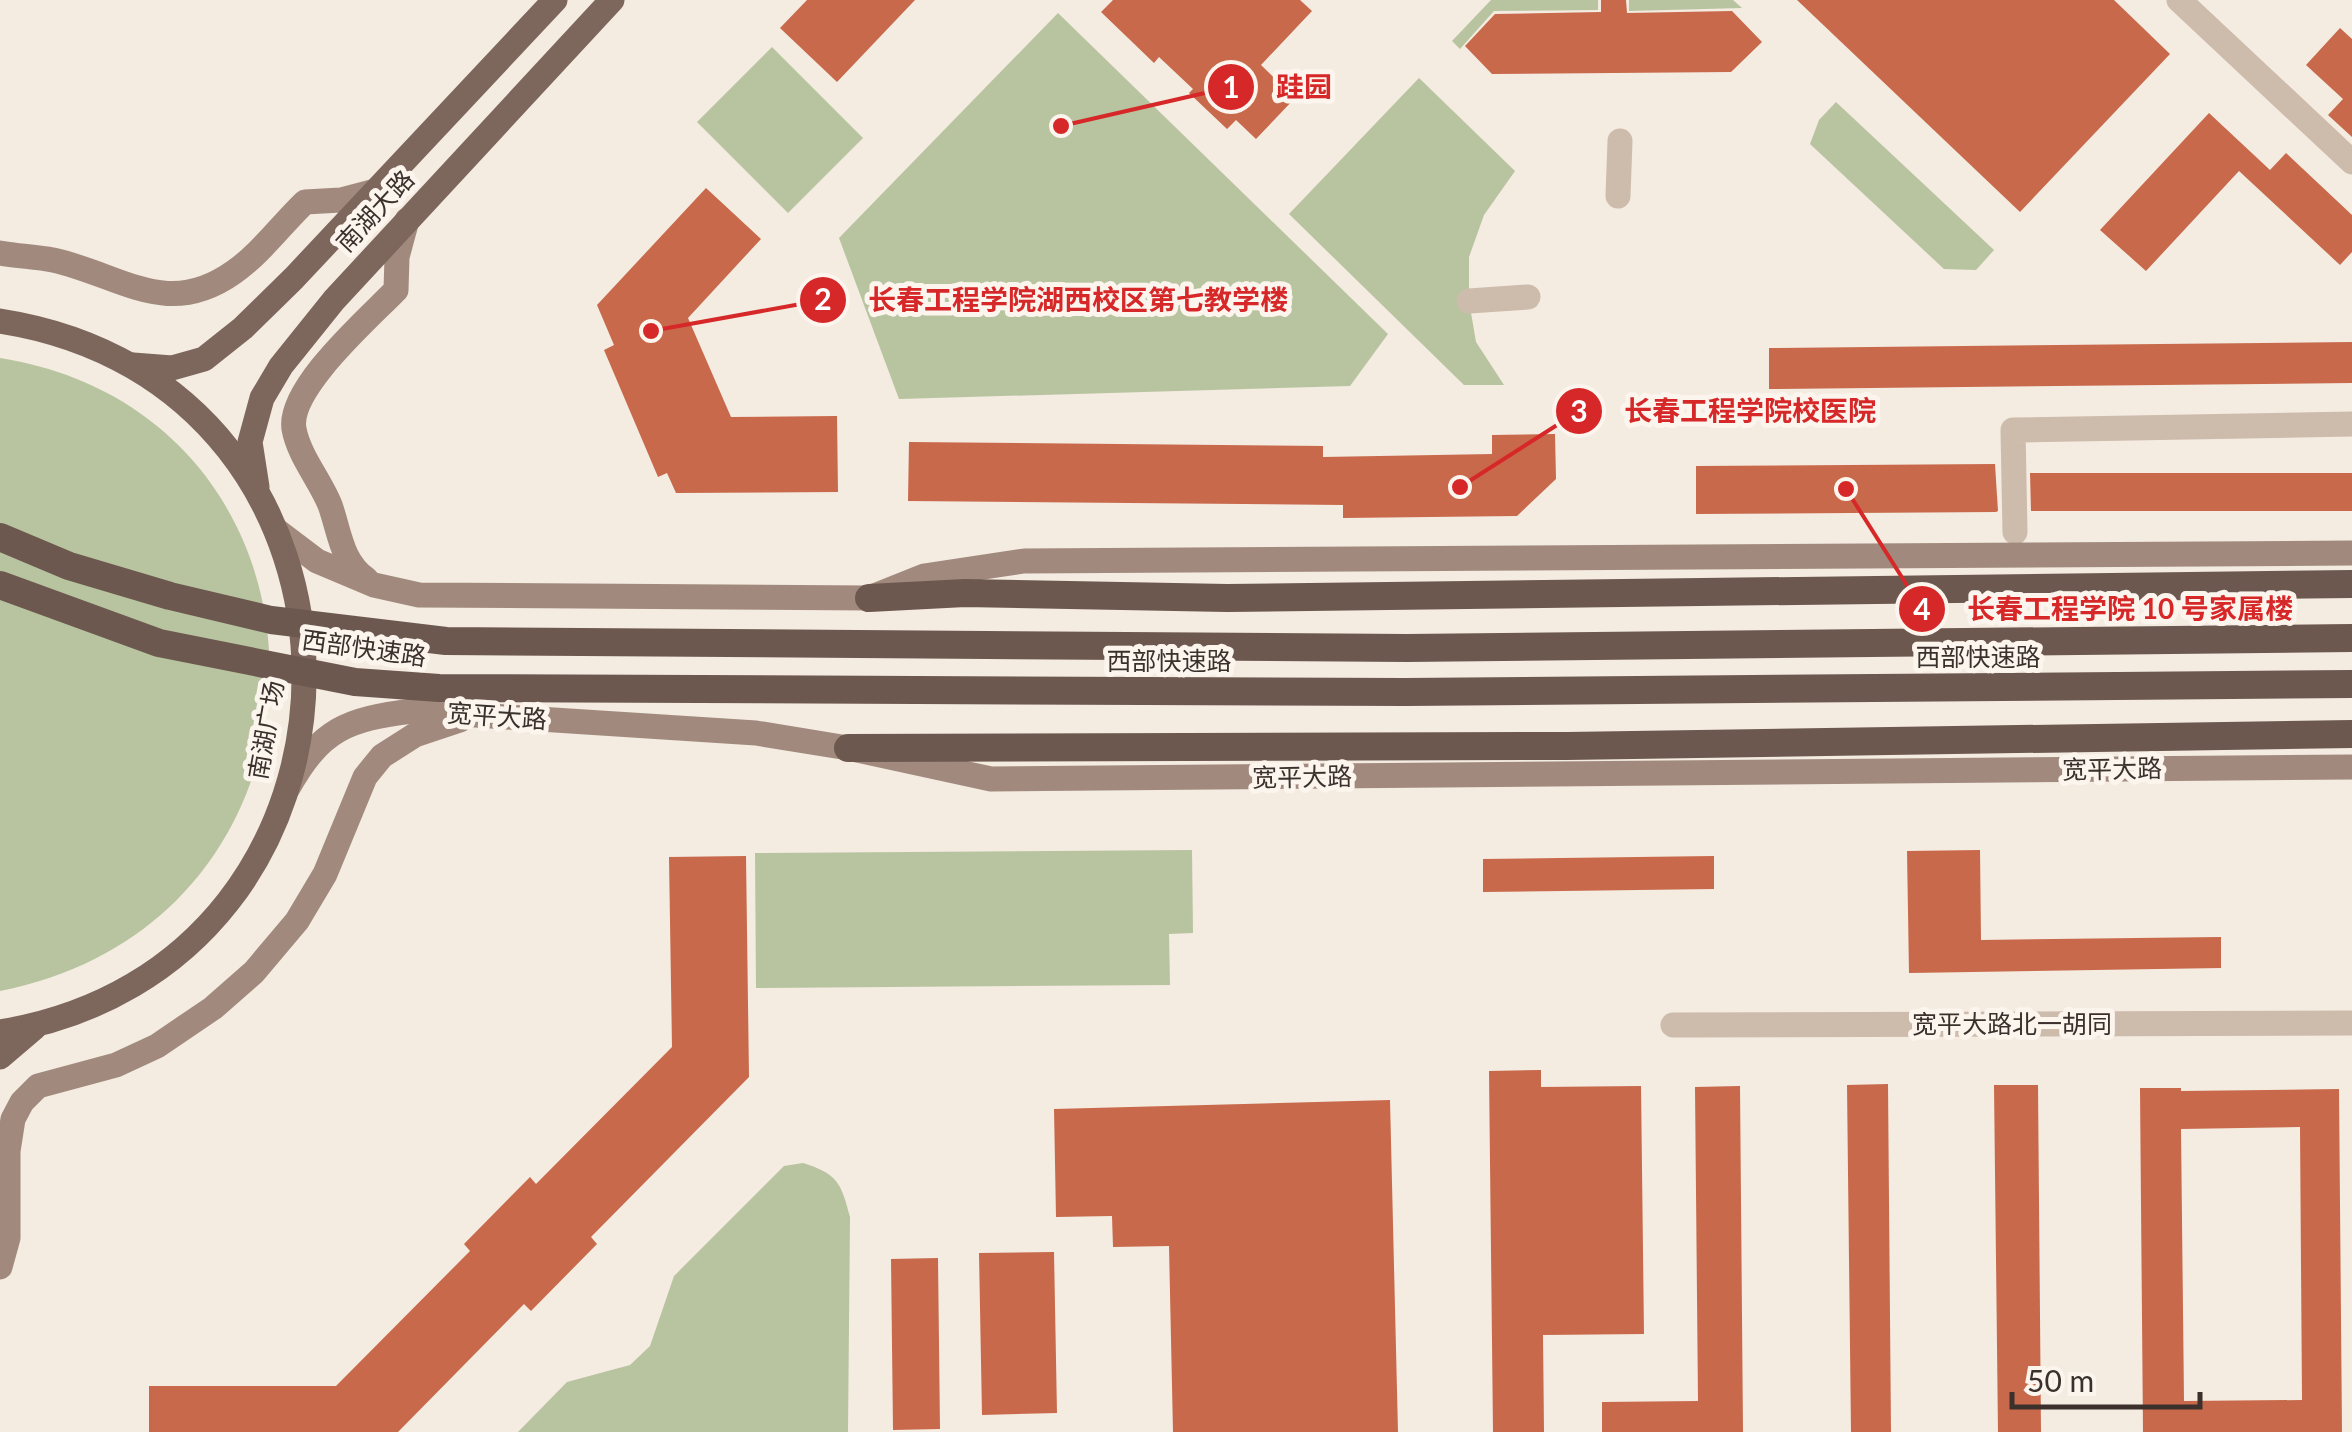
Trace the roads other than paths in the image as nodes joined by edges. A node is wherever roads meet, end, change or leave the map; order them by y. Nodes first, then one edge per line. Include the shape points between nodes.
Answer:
1 (555, 0) edge
2 (612, 0) edge
3 (2179, 0) edge
4 (1620, 141) dead end
5 (2352, 162) edge
6 (375, 191) junction
7 (1618, 196) dead end
8 (408, 220) junction
9 (0, 253) edge
10 (1528, 296) dead end
11 (1469, 301) dead end
12 (0, 321) edge
13 (126, 364) junction
14 (2352, 424) edge
15 (258, 496) junction
16 (276, 530) junction
17 (2015, 532) dead end
18 (0, 537) edge
19 (2352, 553) edge
20 (0, 584) edge
21 (2352, 584) edge
22 (374, 585) junction
23 (869, 598) junction
24 (2352, 638) edge
25 (2352, 684) edge
26 (478, 714) junction
27 (2352, 734) edge
28 (848, 748) junction
29 (2352, 767) edge
30 (288, 788) junction
31 (2352, 1023) edge
32 (38, 1025) junction
33 (1672, 1025) dead end
34 (0, 1032) edge
35 (0, 1057) edge
36 (0, 1267) edge

1 - 6 main road, 南湖大路
2 - 8 main road, 南湖大路
3 - 5 street
4 - 7 street
6 - 9 main road via 305,202 236,271 202,290 173,296 54,260
6 - 13 main road, 南湖大路 via 282,291 204,358 172,368
8 - 15 main road, 南湖大路 via 313,326 262,398 250,442
8 - 22 main road via 396,290 306,387 295,412 294,429 329,502 344,555
10 - 11 street
12 - 13 main road, 南湖广场 via 58,334
13 - 15 main road, 南湖广场 via 214,436
14 - 17 street via 2013,430
15 - 16 main road, 南湖广场
16 - 22 main road via 317,561
16 - 30 main road, 南湖广场 via 305,639 304,715
18 - 24 highway, 西部快速路, bridge via 69,566 271,620 446,642 1407,648
19 - 23 main road via 1024,561 924,576
20 - 25 highway, 西部快速路, bridge via 159,643 355,682 439,688 1405,692
21 - 23 highway
22 - 23 main road via 454,596
26 - 28 main road, 宽平大路 via 756,733
26 - 30 main road, 宽平大路 via 370,716 326,736
26 - 36 main road via 415,734 382,756 364,777 325,874 298,920 213,1008 157,1046 38,1086 22,1102 8,1151 8,1238
27 - 28 highway
28 - 29 main road, 宽平大路 via 991,779
30 - 32 main road, 南湖广场 via 237,889 186,945 125,989
31 - 33 street, 宽平大路北一胡同
32 - 34 main road, 南湖广场
32 - 35 main road

